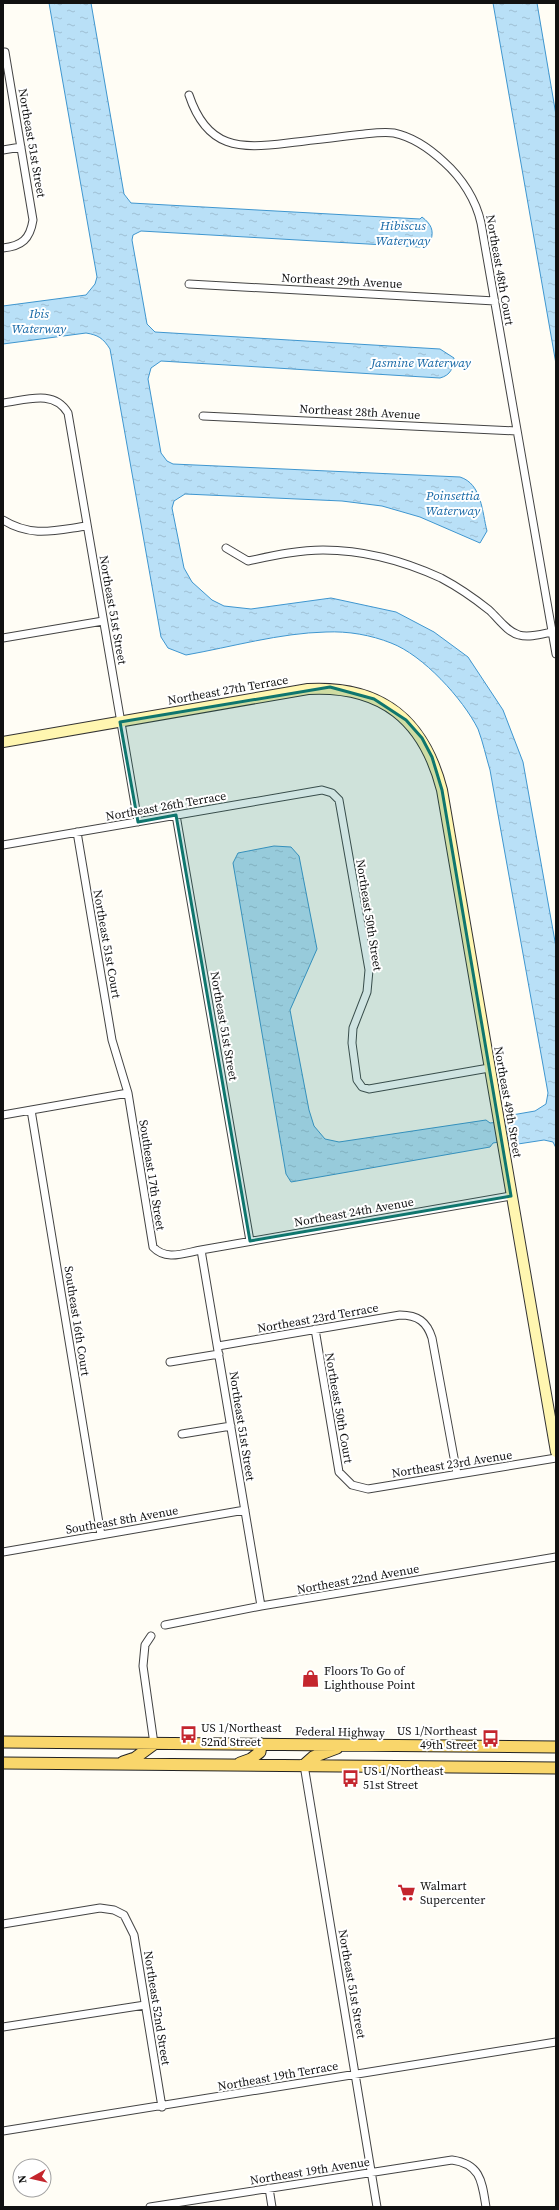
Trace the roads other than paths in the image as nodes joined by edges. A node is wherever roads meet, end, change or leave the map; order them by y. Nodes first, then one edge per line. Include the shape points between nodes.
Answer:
1 (4, 52) edge
2 (189, 94) dead end
3 (21, 147) junction
4 (3, 150) edge
5 (3, 248) edge
6 (189, 284) dead end
7 (494, 301) junction
8 (3, 403) edge
9 (202, 416) dead end
10 (516, 431) junction
11 (3, 520) edge
12 (87, 526) junction
13 (226, 548) dead end
14 (103, 621) junction
15 (552, 632) junction
16 (3, 638) edge
17 (556, 654) edge
18 (120, 722) junction
19 (3, 742) edge
20 (432, 757) joint
21 (332, 793) joint
22 (176, 815) junction
23 (138, 822) junction
24 (77, 832) junction
25 (3, 845) edge
26 (116, 1058) joint
27 (489, 1068) junction
28 (128, 1093) junction
29 (32, 1110) junction
30 (3, 1115) edge
31 (512, 1196) junction
32 (250, 1241) junction
33 (201, 1250) junction
34 (315, 1329) junction
35 (218, 1350) junction
36 (170, 1362) dead end
37 (231, 1426) junction
38 (182, 1434) dead end
39 (556, 1452) edge
40 (556, 1458) edge
41 (457, 1474) junction
42 (352, 1485) joint
43 (245, 1510) junction
44 (101, 1535) junction
45 (3, 1551) edge
46 (556, 1557) edge
47 (261, 1606) junction
48 (165, 1625) dead end
49 (151, 1636) dead end
50 (3, 1742) edge
51 (154, 1744) junction
52 (262, 1744) junction
53 (346, 1745) junction
54 (556, 1747) edge
55 (3, 1763) edge
56 (117, 1764) junction
57 (235, 1765) junction
58 (304, 1765) junction
59 (556, 1768) edge
60 (3, 1924) edge
61 (145, 2004) junction
62 (3, 2027) edge
63 (556, 2042) edge
64 (356, 2074) junction
65 (162, 2107) junction
66 (3, 2132) edge
67 (372, 2172) junction
68 (269, 2188) junction
69 (150, 2207) edge
70 (272, 2207) edge
71 (377, 2207) edge
72 (486, 2207) edge

1 - 3 street, Northeast 51st Street
2 - 7 street, Northeast 48th Court via 206,127 224,141 244,147 378,133 394,133 411,138 420,144 449,166 460,178 475,203 481,223
3 - 4 street
3 - 5 street, Northeast 51st Street via 33,220 28,238 20,245
6 - 7 street, Northeast 29th Avenue
7 - 10 street, Northeast 48th Court
8 - 12 street, Northeast 51st Street via 43,398 54,399 63,404 68,413
9 - 10 street, Northeast 28th Avenue
10 - 15 street, Northeast 48th Court
11 - 12 street via 15,528 30,532
12 - 14 street, Northeast 51st Street
13 - 15 street via 248,560 323,550 387,558 456,586 483,605 517,635
14 - 16 street
14 - 18 street, Northeast 51st Street
15 - 17 street, Northeast 48th Court
18 - 19 street, Northeast 27th Terrace
18 - 20 street, Northeast 27th Terrace via 308,688 330,687 374,698 390,707 422,738
18 - 23 street, Northeast 51st Street
20 - 27 street, Northeast 49th Street via 442,790
21 - 22 street, Northeast 26th Terrace via 322,790
21 - 27 street, Northeast 50th Street via 339,800 369,970 367,992 353,1028 352,1043 357,1080 362,1087 369,1089
22 - 23 street, Northeast 26th Terrace
22 - 32 street, Northeast 51st Street
23 - 24 street, Northeast 26th Terrace
24 - 25 street, Northeast 26th Terrace
24 - 26 street, Northeast 51st Court
26 - 28 street, Southeast 17th Street
27 - 31 street, Northeast 49th Street
28 - 29 street
28 - 33 street, Southeast 17th Street via 153,1247 160,1254 169,1255
29 - 30 street
29 - 44 street, Southeast 16th Court
31 - 32 street, Northeast 24th Avenue
31 - 39 street, Northeast 49th Street
32 - 33 street, Northeast 24th Avenue
33 - 35 street, Northeast 51st Street
34 - 35 street, Northeast 23rd Terrace
34 - 41 street, Northeast 23rd Terrace via 400,1315 410,1315 428,1326
34 - 42 street, Northeast 50th Court via 339,1472
35 - 36 street, Northeast 23rd Terrace
35 - 37 street, Northeast 51st Street
37 - 38 street
37 - 43 street, Northeast 51st Street
40 - 41 street, Northeast 23rd Avenue
41 - 42 street, Northeast 23rd Avenue via 368,1489
43 - 44 street, Southeast 8th Avenue
43 - 47 street, Northeast 51st Street
44 - 45 street, Southeast 8th Avenue
46 - 47 street, Northeast 22nd Avenue
47 - 48 street, Northeast 22nd Avenue
49 - 51 street via 145,1645 144,1666
50 - 51 main road, Federal Highway
51 - 52 main road, Federal Highway
51 - 56 main road via 135,1758
52 - 53 main road, Federal Highway
52 - 57 main road via 260,1752
53 - 54 main road, Federal Highway
53 - 58 main road via 313,1757
55 - 56 main road
56 - 57 main road
57 - 58 main road
58 - 59 main road
58 - 64 street, Northeast 51st Street
60 - 61 street, Northeast 52nd Street via 100,1908 124,1915 134,1935
61 - 62 street
61 - 65 street, Northeast 52nd Street
63 - 64 street, Northeast 19th Terrace
64 - 65 street, Northeast 19th Terrace
64 - 67 street, Northeast 51st Street
65 - 66 street, Northeast 19th Terrace
67 - 68 street, Northeast 19th Avenue
67 - 71 street, Northeast 51st Street
67 - 72 street, Northeast 19th Avenue via 452,2160 463,2162 472,2166 479,2175
68 - 69 street, Northeast 19th Avenue
68 - 70 street

